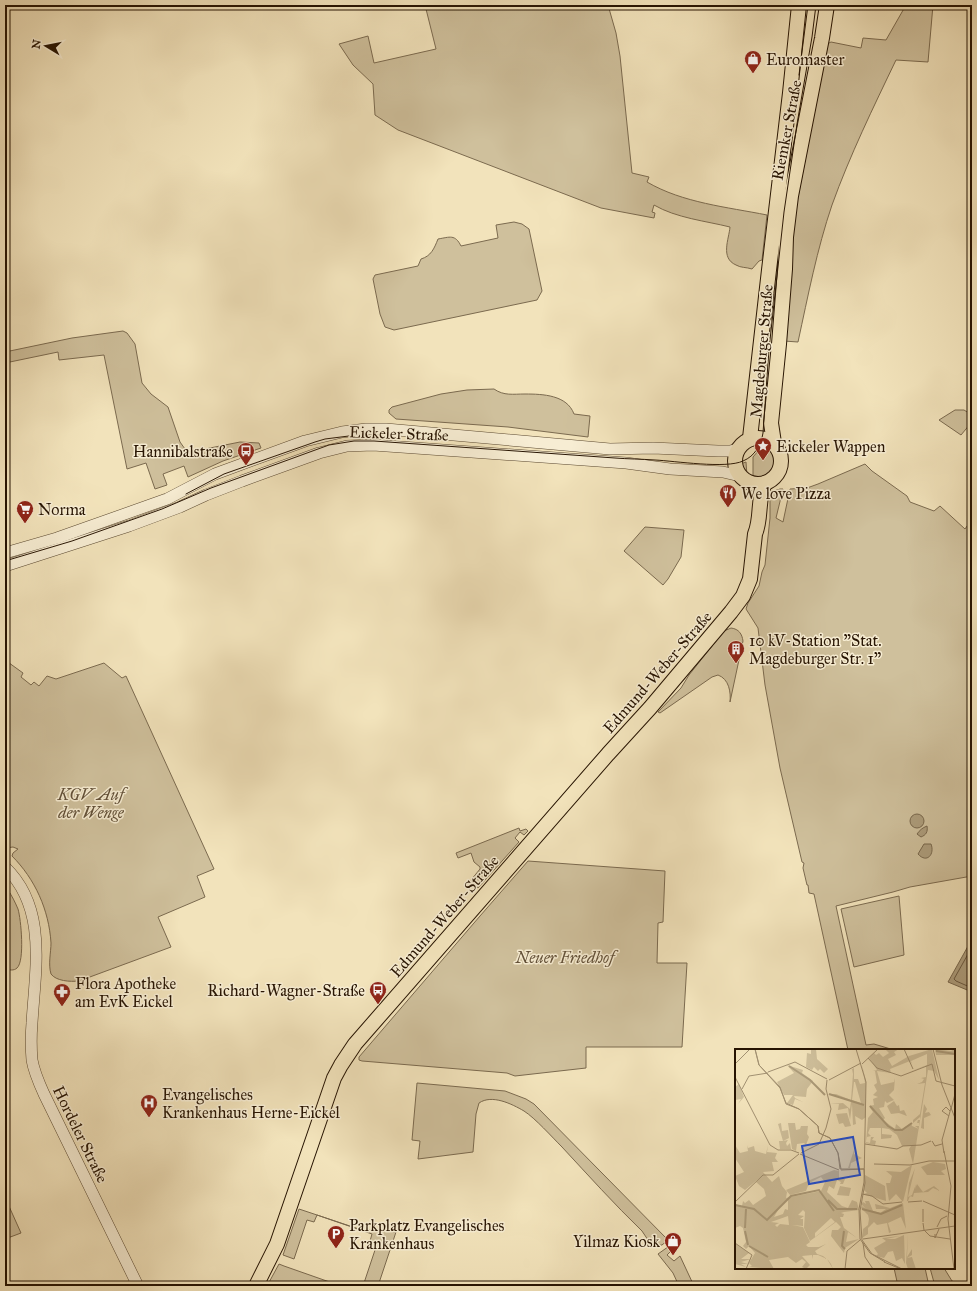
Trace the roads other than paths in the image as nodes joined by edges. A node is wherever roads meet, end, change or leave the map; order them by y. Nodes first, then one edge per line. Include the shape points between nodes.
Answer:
1 (799, 5) edge
2 (826, 5) edge
3 (770, 261) joint
4 (785, 262) joint
5 (750, 438) junction
6 (774, 444) junction
7 (738, 448) junction
8 (745, 479) junction
9 (765, 483) junction
10 (755, 534) junction
11 (5, 553) edge
12 (5, 566) edge
13 (5, 867) edge
14 (138, 1286) edge
15 (256, 1286) edge

1 - 3 main road, Riemker Straße
2 - 4 main road, Riemker Straße via 822,38 791,196
3 - 5 main road, Magdeburger Straße
4 - 6 main road, Magdeburger Straße via 772,423
5 - 6 main road via 762,438
5 - 7 main road
6 - 9 main road via 780,454 780,467 776,475
7 - 8 main road via 734,464
7 - 11 street, Eickeler Straße via 730,451 610,449 399,430 366,429 328,434 215,474 174,496 57,538
8 - 9 main road via 758,484
8 - 10 main road
8 - 12 street, Eickeler Straße via 723,472 618,463 373,445 347,446 319,453 242,481 129,526
9 - 10 main road
10 - 15 main road, Edmund-Weber-Straße via 750,579 743,596 731,612 355,1044 340,1065 277,1244
13 - 14 street, Hordeler Straße via 22,889 34,918 36,946 31,1036 36,1076

